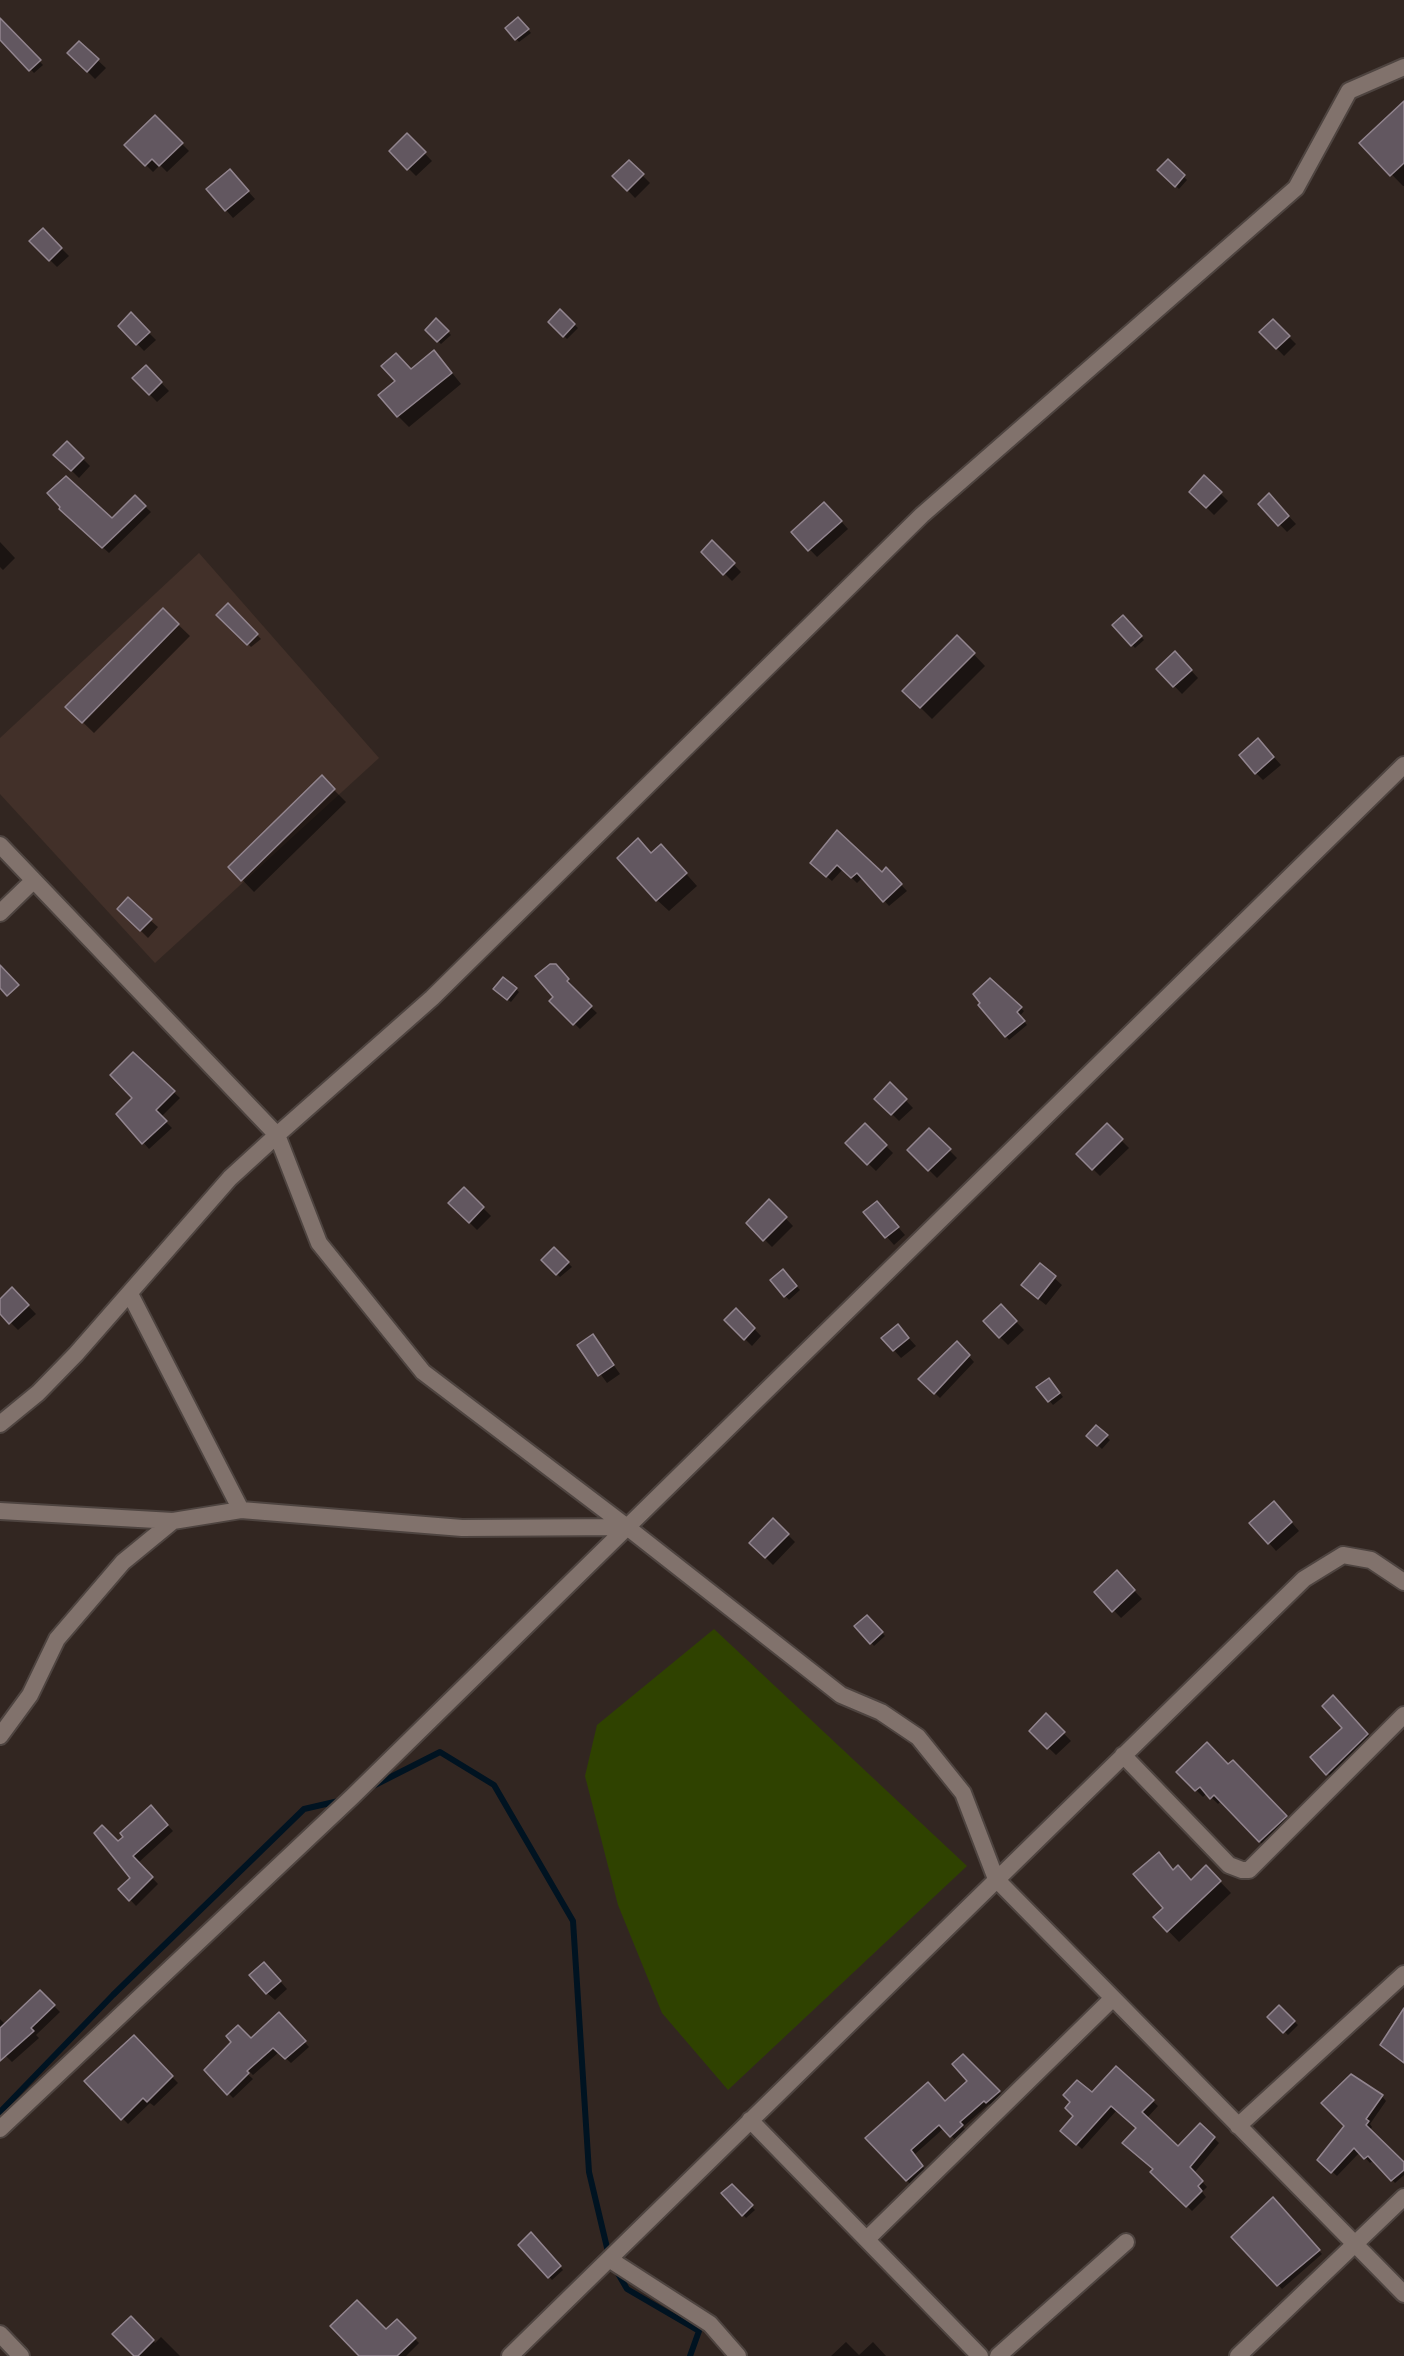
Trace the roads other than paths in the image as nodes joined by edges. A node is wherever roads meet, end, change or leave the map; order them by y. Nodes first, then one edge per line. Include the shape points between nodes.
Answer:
1 (1404, 67) edge
2 (1404, 765) edge
3 (0, 845) edge
4 (33, 880) junction
5 (0, 913) edge
6 (277, 1135) junction
7 (130, 1294) junction
8 (0, 1424) edge
9 (241, 1510) junction
10 (0, 1511) edge
11 (173, 1521) junction
12 (627, 1527) junction
13 (1404, 1582) edge
14 (1404, 1715) edge
15 (0, 1736) edge
16 (1123, 1755) junction
17 (996, 1879) junction
18 (1404, 1974) edge
19 (1113, 1998) junction
20 (750, 2120) junction
21 (1238, 2126) junction
22 (0, 2129) edge
23 (1404, 2197) edge
24 (867, 2239) junction
25 (1126, 2242) dead end
26 (1354, 2243) junction
27 (609, 2259) junction
28 (1404, 2294) edge
29 (0, 2334) edge
30 (12, 2353) edge
31 (510, 2356) edge
32 (738, 2356) edge
33 (980, 2356) edge
34 (998, 2356) edge
35 (1238, 2356) edge

1 - 6 street via 1349,91 1296,188 922,515 432,998
2 - 12 street
3 - 4 street
4 - 5 street
4 - 6 street
6 - 7 street via 230,1178
6 - 12 street via 319,1243 423,1372
7 - 8 street via 68,1362
7 - 9 street
9 - 11 street
9 - 12 street via 462,1528
10 - 11 street
11 - 15 street via 123,1562 57,1639 30,1695
12 - 17 street via 841,1695 881,1712 918,1737 963,1793
12 - 22 street via 352,1797
13 - 16 street via 1371,1560 1343,1555 1304,1579
14 - 16 street via 1249,1870 1229,1865
16 - 17 street
17 - 19 street
17 - 20 street
18 - 21 street
19 - 21 street
19 - 24 street
20 - 24 street
20 - 27 street
21 - 26 street
23 - 26 street
24 - 33 street
25 - 34 street
26 - 28 street
26 - 35 street
27 - 31 street
27 - 32 street via 710,2324
29 - 30 street

